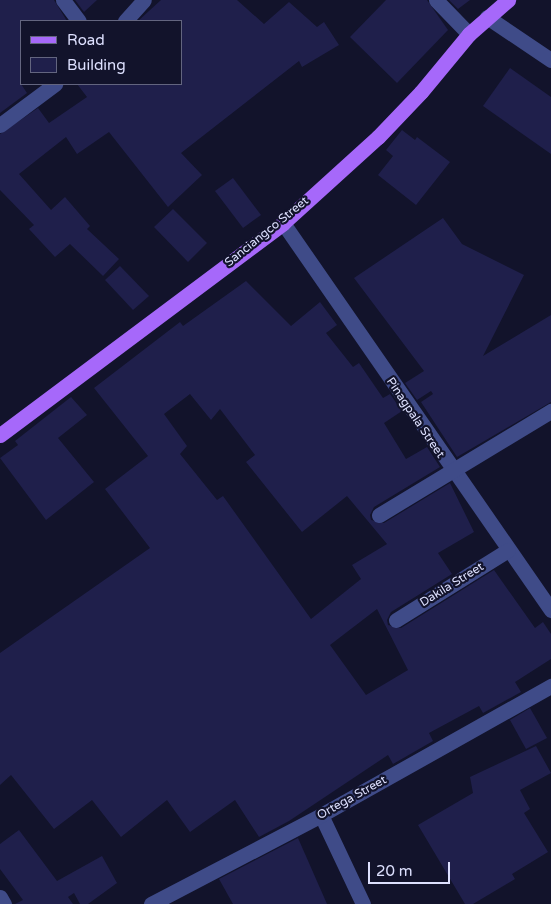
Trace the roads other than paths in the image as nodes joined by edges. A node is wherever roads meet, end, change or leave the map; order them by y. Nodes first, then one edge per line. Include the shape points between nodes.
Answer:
1 (63, 0) edge
2 (144, 0) edge
3 (436, 0) edge
4 (508, 0) edge
5 (487, 17) junction
6 (78, 20) edge
7 (126, 20) edge
8 (469, 34) junction
9 (551, 60) edge
10 (54, 85) edge
11 (0, 125) edge
12 (283, 223) junction
13 (551, 411) edge
14 (0, 435) edge
15 (452, 471) junction
16 (379, 515) dead end
17 (508, 550) junction
18 (551, 610) edge
19 (396, 620) dead end
20 (551, 686) edge
21 (321, 815) junction
22 (0, 897) edge
23 (4, 904) edge
24 (151, 904) edge
25 (363, 904) edge

1 - 6 street
2 - 7 street
3 - 8 street
4 - 5 main road, Sanciangco Street
5 - 8 main road, Sanciangco Street
5 - 9 street
8 - 12 main road, Sanciangco Street via 378,137
10 - 11 street
12 - 14 main road, Sanciangco Street
12 - 15 street, Pinagpala Street
13 - 15 street
15 - 16 street
15 - 17 street, Pinagpala Street
17 - 18 street, Pinagpala Street
17 - 19 street, Dakila Street
20 - 21 street, Ortega Street
21 - 24 street, Ortega Street
21 - 25 street
22 - 23 street

